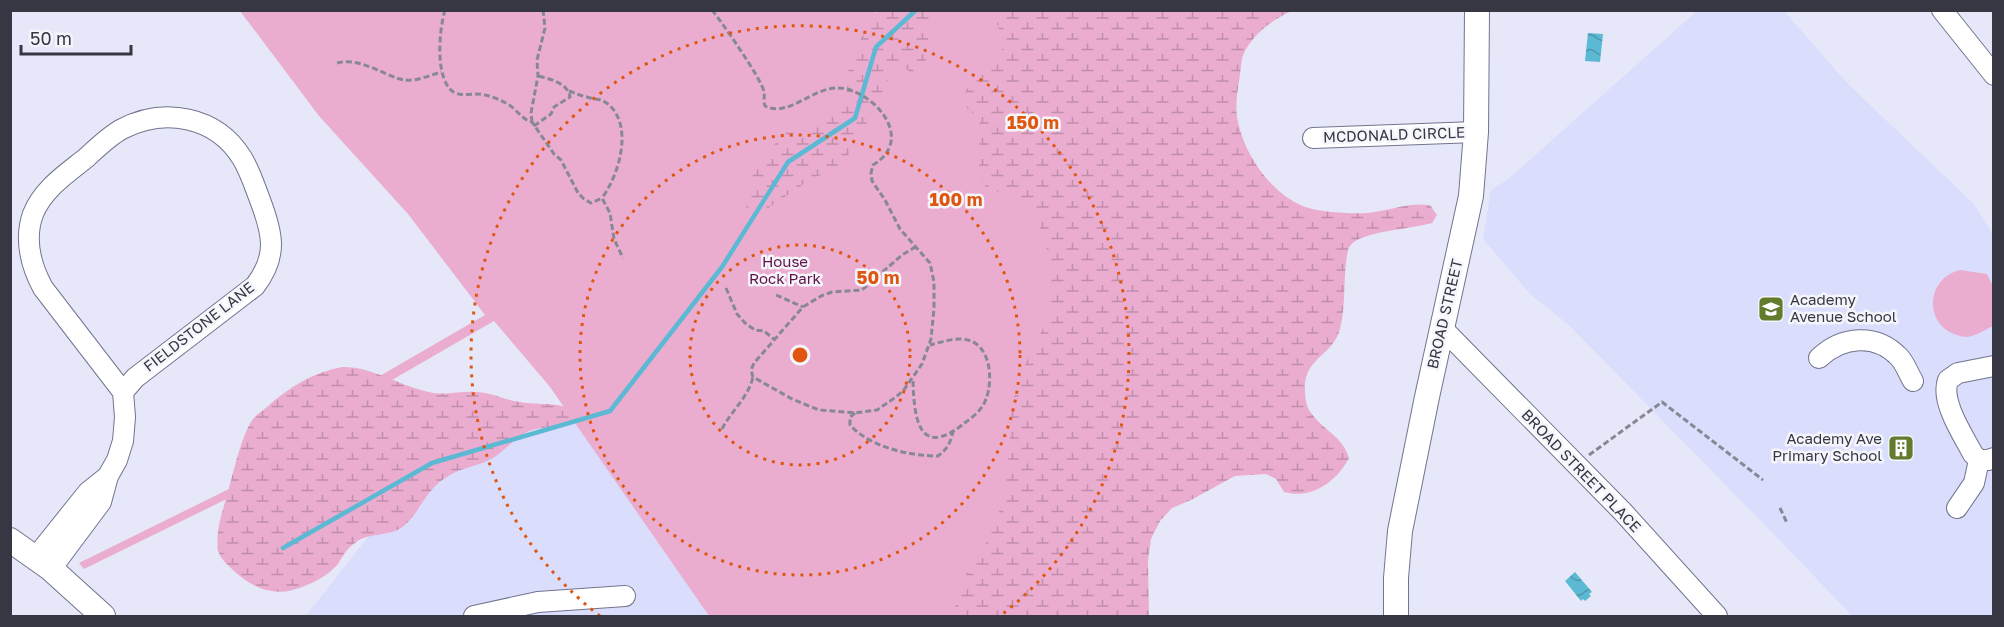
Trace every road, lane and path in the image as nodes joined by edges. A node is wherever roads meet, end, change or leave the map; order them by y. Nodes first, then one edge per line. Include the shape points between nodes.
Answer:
1 (445, 10) edge
2 (543, 10) edge
3 (712, 10) edge
4 (1477, 10) edge
5 (1942, 10) edge
6 (337, 63) dead end
7 (441, 72) junction
8 (1994, 75) edge
9 (538, 76) junction
10 (569, 91) junction
11 (533, 124) junction
12 (1476, 132) junction
13 (1313, 138) dead end
14 (602, 198) junction
15 (917, 246) junction
16 (623, 258) dead end
17 (726, 288) dead end
18 (776, 295) dead end
19 (803, 307) junction
20 (1442, 328) junction
21 (775, 340) junction
22 (929, 345) junction
23 (1819, 358) dead end
24 (1994, 366) edge
25 (753, 377) junction
26 (913, 380) junction
27 (1913, 381) dead end
28 (123, 392) junction
29 (855, 413) junction
30 (722, 429) dead end
31 (952, 432) junction
32 (1986, 459) edge
33 (1576, 465) junction
34 (1763, 480) dead end
35 (1780, 508) dead end
36 (1957, 508) dead end
37 (1787, 523) dead end
38 (10, 540) edge
39 (43, 563) junction
40 (625, 596) dead end
41 (103, 616) edge
42 (474, 616) edge
43 (1396, 616) edge
44 (1717, 616) edge

1 - 7 path
2 - 9 path via 545,28 537,60
3 - 15 path via 748,62 764,91 765,106 784,108 825,88 845,88 867,99 883,114 892,138 884,159 873,165 872,181 900,229
4 - 12 main road, BROAD STREET
5 - 8 street
6 - 7 path via 369,67 400,79 412,80
7 - 11 path via 452,91 485,95 507,103
9 - 10 path
9 - 11 path via 531,113
10 - 11 path via 570,97
10 - 14 path via 606,102 616,112 621,156
11 - 14 path via 584,199 591,203
12 - 13 street, MCDONALD CIRCLE
12 - 20 main road, BROAD STREET via 1471,196
14 - 16 path
15 - 19 path via 862,290 832,292
15 - 22 path via 930,263 934,282
17 - 21 path via 745,323
18 - 19 path
19 - 21 path
20 - 33 street, BROAD STREET PLACE
20 - 43 main road, BROAD STREET via 1400,531
21 - 25 path via 754,363
22 - 26 path
22 - 31 path via 949,340 971,341 985,356 989,369 990,384 978,413
23 - 27 street via 1841,343 1869,340 1896,354
24 - 32 street via 1958,373 1946,385 1947,403 1973,454
25 - 29 path via 819,411
25 - 30 path
26 - 29 path via 877,410
26 - 31 path via 917,419 924,433 932,438
28 - 28 street, FIELDSTONE LANE via 34,272 31,224 41,198 53,184 119,131 138,121 180,117 200,122 219,134 242,159 268,221 272,248 264,274 255,286 135,378
28 - 39 street via 123,441 117,460 108,476 88,492
29 - 31 path via 850,417 850,425 857,433 908,452 938,456 951,442
32 - 36 street
33 - 34 path via 1662,402
33 - 44 street, BROAD STREET PLACE
35 - 37 path
38 - 39 main road
39 - 41 main road
40 - 42 street via 538,602

